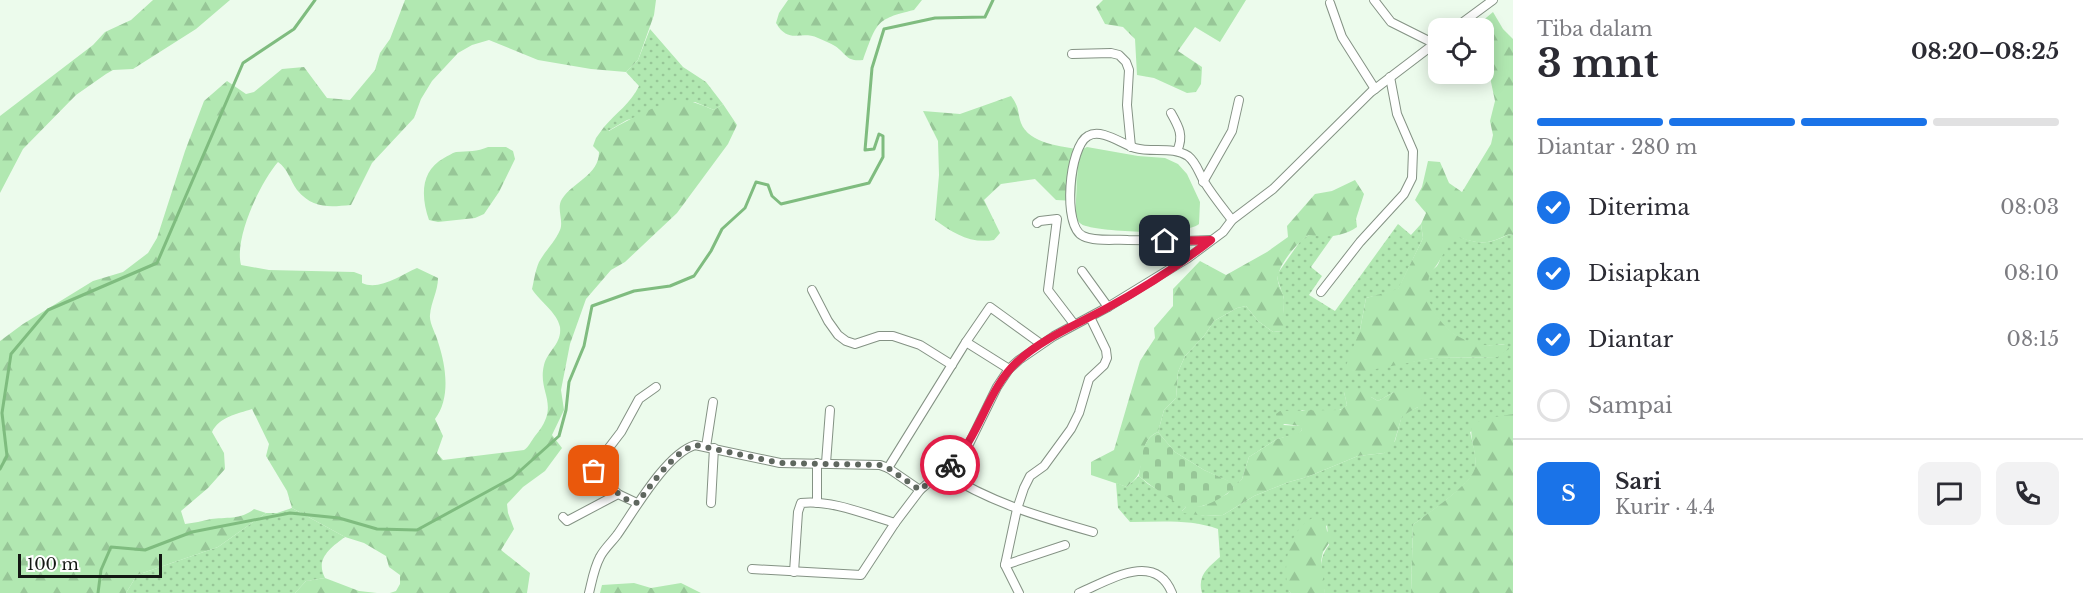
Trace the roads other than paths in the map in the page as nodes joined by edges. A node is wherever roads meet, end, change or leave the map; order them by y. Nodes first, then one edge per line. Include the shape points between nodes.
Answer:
1 (1374, 0) edge
2 (1493, 0) edge
3 (1330, 3) dead end
4 (1469, 18) edge
5 (1428, 38) edge
6 (1428, 49) edge
7 (1072, 54) dead end
8 (1390, 77) junction
9 (1375, 89) junction
10 (1239, 100) dead end
11 (1172, 113) dead end
12 (1131, 147) junction
13 (1177, 151) junction
14 (1203, 182) junction
15 (1057, 219) junction
16 (1072, 220) junction
17 (1232, 220) junction
18 (1037, 223) dead end
19 (1211, 240) junction
20 (1082, 271) dead end
21 (812, 290) dead end
22 (1321, 292) dead end
23 (1108, 307) junction
24 (1090, 317) junction
25 (1074, 324) junction
26 (966, 342) junction
27 (1041, 344) junction
28 (952, 365) junction
29 (1009, 369) junction
30 (656, 387) dead end
31 (712, 402) dead end
32 (830, 410) dead end
33 (710, 448) junction
34 (817, 463) junction
35 (826, 463) junction
36 (888, 468) junction
37 (943, 472) junction
38 (920, 490) junction
39 (618, 494) junction
40 (637, 503) junction
41 (711, 503) dead end
42 (816, 503) junction
43 (1017, 509) junction
44 (563, 517) dead end
45 (895, 523) junction
46 (1093, 532) dead end
47 (1065, 545) dead end
48 (1005, 565) junction
49 (752, 569) dead end
50 (794, 572) junction
51 (589, 593) edge
52 (1019, 593) edge
53 (1079, 593) edge
54 (1172, 593) edge

1 - 5 street via 1391,22
2 - 4 street
3 - 9 street via 1342,37
6 - 8 street
7 - 12 street via 1111,53 1126,62
8 - 9 street
8 - 22 street via 1397,114 1413,152 1412,178 1404,194
9 - 17 street via 1297,168
10 - 14 street via 1232,131
11 - 13 street via 1182,138
12 - 13 street
12 - 16 street via 1099,134 1080,142 1075,153
13 - 14 street via 1193,161
14 - 17 street
15 - 16 street
15 - 18 street
15 - 25 street via 1048,290
16 - 19 street via 1081,236 1089,238
17 - 19 street
19 - 23 street via 1165,274
20 - 23 street
21 - 28 street via 828,321 846,341 855,344 893,336 920,345
23 - 24 street
24 - 25 street
24 - 43 street via 1106,350 1106,362 1089,379 1071,429 1044,466 1030,476
25 - 27 street
26 - 27 street via 993,303
26 - 28 street
26 - 29 street
27 - 29 street
28 - 36 street
29 - 37 street via 969,444
30 - 39 street via 639,399 621,432 595,465 596,475
31 - 33 street
32 - 35 street
33 - 34 street via 780,463
33 - 40 street via 687,447
33 - 41 street
34 - 35 street
34 - 42 street
35 - 36 street
36 - 38 street
37 - 38 street
37 - 43 street via 984,496
38 - 45 street
39 - 40 street
39 - 44 street via 567,521
40 - 51 street via 601,555
42 - 45 street
42 - 50 street via 800,504
43 - 46 street
43 - 48 street
45 - 50 street via 861,575
47 - 48 street
48 - 52 street
49 - 50 street
53 - 54 street via 1136,571 1160,575

